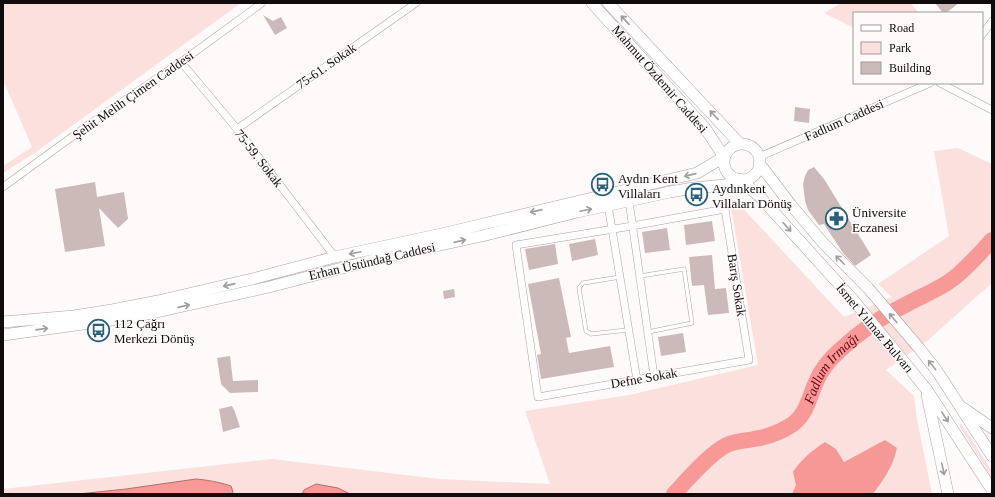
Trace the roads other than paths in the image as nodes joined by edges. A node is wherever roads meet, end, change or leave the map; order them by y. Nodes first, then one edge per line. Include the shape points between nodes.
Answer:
1 (262, 3) edge
2 (416, 3) edge
3 (592, 3) edge
4 (608, 3) edge
5 (992, 21) edge
6 (983, 34) edge
7 (181, 62) junction
8 (928, 84) edge
9 (942, 84) edge
10 (992, 110) edge
11 (237, 128) junction
12 (740, 144) junction
13 (724, 157) junction
14 (759, 160) junction
15 (740, 180) junction
16 (3, 187) edge
17 (629, 201) junction
18 (608, 205) junction
19 (632, 226) junction
20 (612, 229) junction
21 (335, 257) junction
22 (640, 276) junction
23 (620, 277) junction
24 (3, 322) edge
25 (628, 330) junction
26 (648, 332) junction
27 (3, 335) edge
28 (749, 360) joint
29 (654, 376) junction
30 (636, 380) junction
31 (927, 390) junction
32 (959, 405) junction
33 (992, 428) edge
34 (992, 456) edge
35 (992, 490) edge
36 (948, 494) edge

1 - 7 street, Şehit Melih Çimen Caddesi
2 - 11 street, 75-61. Sokak
3 - 13 street, Mahmut Özdemir Caddesi via 704,128
12 -> 4 street, Mahmut Özdemir Caddesi
5 - 6 street
7 - 11 street, 75-59. Sokak
7 - 16 street, Şehit Melih Çimen Caddesi
8 - 14 street, Fadlum Caddesi
9 - 10 street
11 - 21 street, 75-59. Sokak
12 - 13 street via 729,148
12 - 14 street via 752,147
13 - 15 street via 726,171
13 -> 21 street, Erhan Üstündağ Caddesi via 697,173
14 - 15 street via 755,173
32 -> 14 street, İsmet Yılmaz Bulvarı via 919,348 868,288 823,243 791,205
15 - 17 street, Erhan Üstündağ Caddesi via 725,185 693,188
15 -> 31 street, İsmet Yılmaz Bulvarı via 761,198 855,302
17 - 18 street, Erhan Üstündağ Caddesi
17 - 19 street
18 - 20 street
27 -> 18 street, Erhan Üstündağ Caddesi via 134,317
19 - 20 street
19 - 22 street
19 - 28 street, Barış Sokak via 725,209
20 - 23 street
20 - 30 street, Defne Sokak via 516,245 538,397
21 -> 24 street, Erhan Üstündağ Caddesi via 120,309
22 - 26 street
22 - 26 lane via 684,269 692,323
23 - 25 street
23 - 25 lane via 583,283 579,288 586,331 591,334
25 - 30 street
26 - 29 street
28 - 29 street, Defne Sokak
29 - 30 street, Defne Sokak
31 -> 35 street, İsmet Yılmaz Bulvarı
31 -> 36 street
32 - 33 street
32 - 34 street, İsmet Yılmaz Bulvarı

